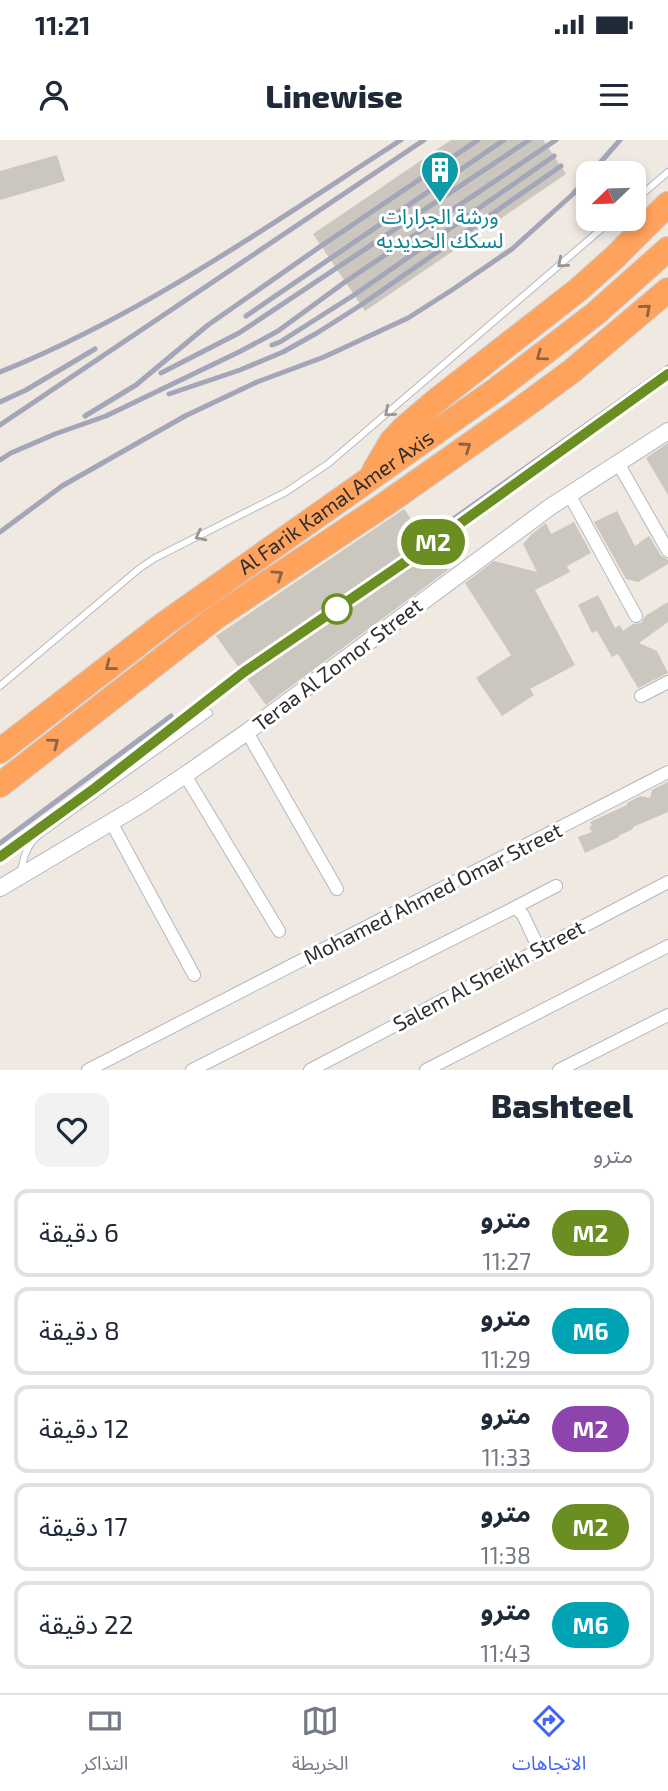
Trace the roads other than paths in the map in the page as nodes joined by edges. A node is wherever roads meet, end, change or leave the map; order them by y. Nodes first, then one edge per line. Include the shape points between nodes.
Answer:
1 (668, 172) edge
2 (646, 191) edge
3 (668, 204) edge
4 (599, 231) edge
5 (668, 249) edge
6 (668, 290) edge
7 (668, 431) edge
8 (618, 463) junction
9 (368, 480) junction
10 (569, 494) junction
11 (668, 551) edge
12 (636, 616) dead end
13 (668, 682) edge
14 (0, 686) edge
15 (641, 696) dead end
16 (209, 713) dead end
17 (247, 732) junction
18 (0, 751) edge
19 (668, 772) edge
20 (185, 775) junction
21 (0, 785) edge
22 (111, 822) junction
23 (20, 877) junction
24 (668, 882) edge
25 (556, 886) dead end
26 (0, 888) edge
27 (337, 889) dead end
28 (512, 909) junction
29 (279, 932) dead end
30 (668, 946) edge
31 (539, 949) junction
32 (194, 975) dead end
33 (668, 1015) edge
34 (88, 1070) edge
35 (192, 1070) edge
36 (310, 1070) edge
37 (426, 1070) edge
38 (559, 1070) edge

1 - 2 lane
3 - 9 highway via 578,290 403,429
4 -> 14 lane via 329,463 286,492 140,568
5 -> 9 highway, Al Farik Kamal Amer Axis via 585,322
21 -> 6 highway, Al Farik Kamal Amer Axis via 216,617 515,413
7 - 8 street, Teraa Al Zomor Street
8 - 10 street, Teraa Al Zomor Street
8 - 11 street
9 -> 18 highway, Al Farik Kamal Amer Axis via 164,624
10 - 12 street
10 - 17 street, Teraa Al Zomor Street
13 - 15 street
16 - 23 lane via 32,841
17 - 20 street, Teraa Al Zomor Street
17 - 27 street
19 - 34 street, Mohamed Ahmed Omar Street
20 - 22 street, Teraa Al Zomor Street
20 - 29 street
22 - 23 street, Teraa Al Zomor Street
22 - 32 street
23 - 26 street, Teraa Al Zomor Street
24 - 31 street, Salem Al Sheikh Street
25 - 28 street
28 - 31 street via 523,915
28 - 35 street
30 - 37 street
31 - 36 street, Salem Al Sheikh Street
33 - 38 street

